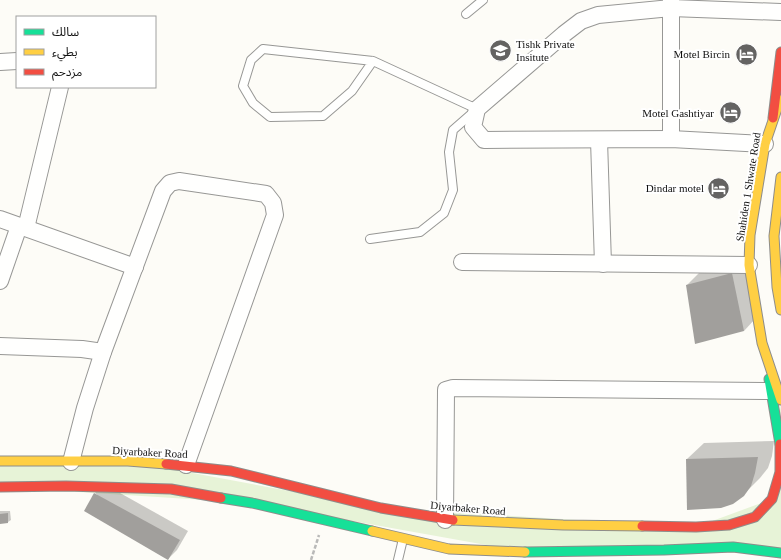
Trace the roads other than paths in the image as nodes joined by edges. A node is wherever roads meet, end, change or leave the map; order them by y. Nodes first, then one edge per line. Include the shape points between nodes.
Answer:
1 (483, 0) edge
2 (671, 4) edge
3 (781, 12) edge
4 (466, 14) dead end
5 (781, 52) edge
6 (16, 61) edge
7 (373, 61) junction
8 (0, 62) edge
9 (60, 88) edge
10 (781, 97) edge
11 (477, 109) junction
12 (773, 118) junction
13 (671, 139) junction
14 (600, 140) junction
15 (765, 144) junction
16 (781, 178) edge
17 (0, 218) edge
18 (23, 227) junction
19 (370, 239) dead end
20 (462, 262) dead end
21 (603, 264) junction
22 (749, 265) junction
23 (135, 267) junction
24 (0, 281) edge
25 (781, 310) edge
26 (762, 343) junction
27 (0, 346) edge
28 (103, 352) junction
29 (776, 395) edge
30 (0, 461) edge
31 (71, 462) junction
32 (186, 465) junction
33 (0, 487) edge
34 (445, 520) junction
35 (404, 538) junction
36 (602, 552) edge
37 (781, 553) edge
38 (663, 555) edge
39 (398, 560) edge

1 - 4 lane
2 - 3 street
2 - 11 street via 598,15 581,21
2 - 13 street
5 - 12 main road
6 - 8 street
7 - 7 lane via 352,90 323,116 270,117 253,103 243,86 251,60 263,49
7 - 11 lane
9 - 18 street
10 - 12 main road, Shahiden 1 Shwate Road
11 - 14 street via 473,127 484,140
11 - 19 lane via 453,130 449,152 453,190 444,213 420,232
12 - 15 main road, Shahiden 1 Shwate Road
13 - 14 street
13 - 15 street
14 - 21 street
15 - 22 main road, Shahiden 1 Shwate Road via 750,235
16 - 25 main road via 774,236
17 - 18 street
18 - 23 street
18 - 24 street
20 - 21 street
21 - 22 street
22 - 26 main road, Shahiden 1 Shwate Road
23 - 28 street
23 - 32 street via 163,191 170,183 179,181 266,194 274,203 275,215
26 - 29 main road, Shahiden 1 Shwate Road
26 - 29 main road, Diyarbaker Road
27 - 28 street
28 - 31 street
29 - 34 main road, Diyarbaker Road via 780,472 772,499 755,517 729,525 599,529
29 - 34 street via 461,388 446,390
30 - 31 main road, Diyarbaker Road
31 - 32 main road, Diyarbaker Road via 128,461
32 - 34 main road, Diyarbaker Road via 230,471 381,508
33 - 35 main road via 171,489 252,503
35 - 36 main road via 449,549
35 - 39 lane
36 - 38 main road
37 - 38 main road via 733,547 696,548

